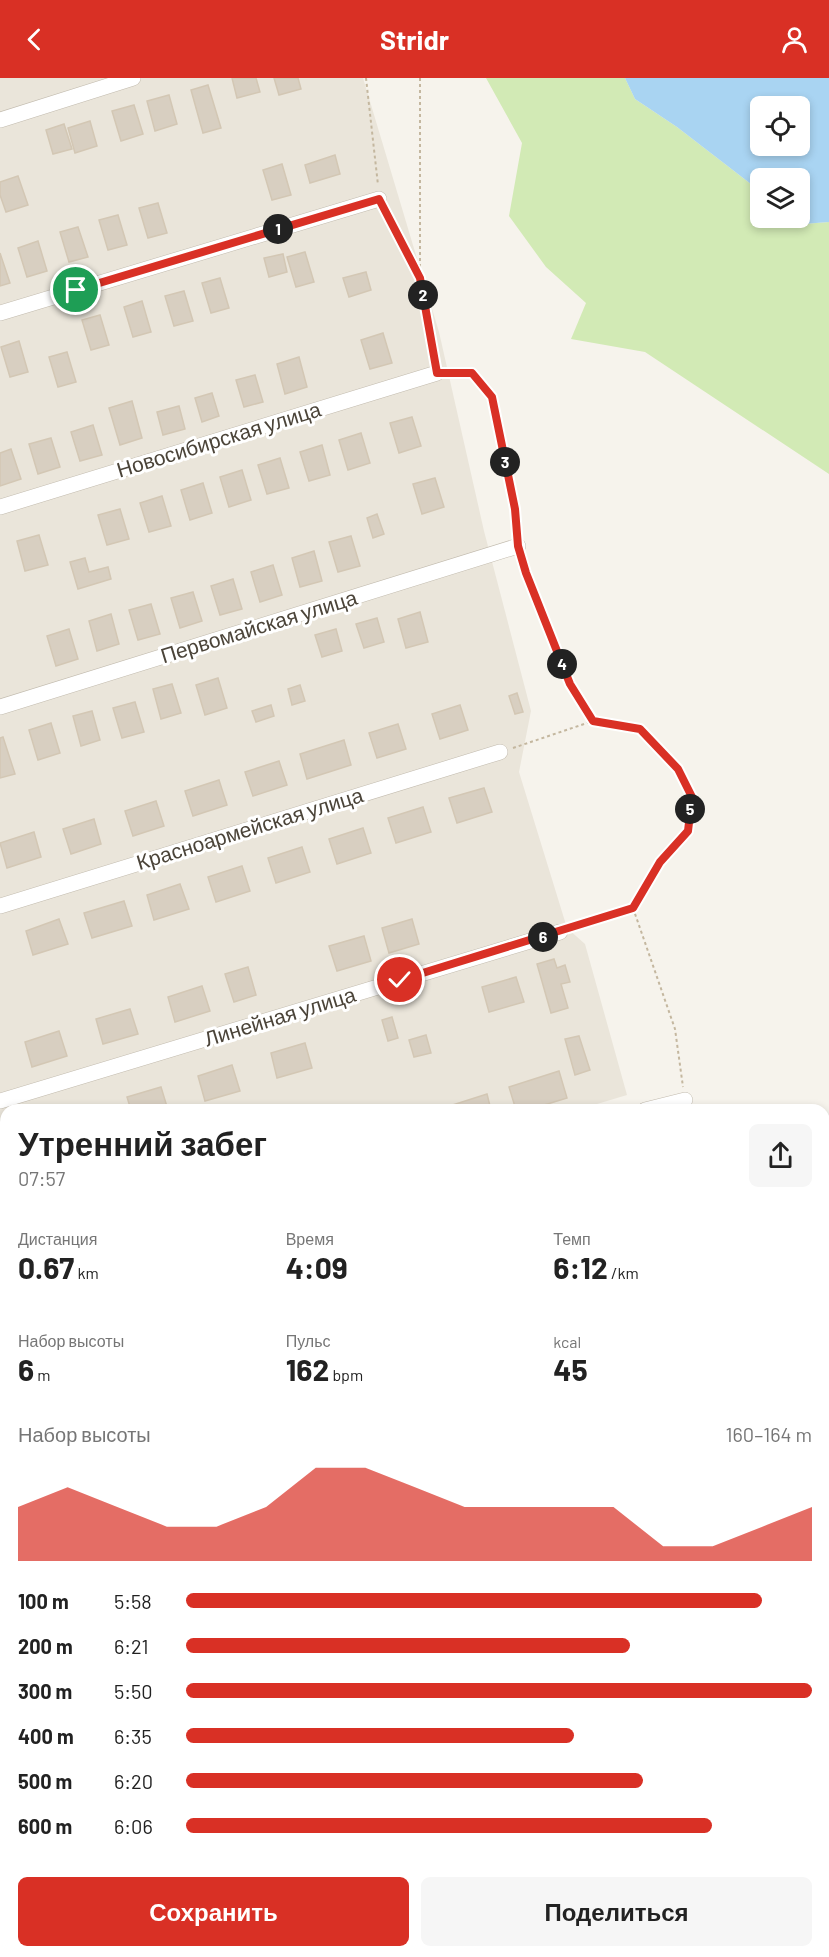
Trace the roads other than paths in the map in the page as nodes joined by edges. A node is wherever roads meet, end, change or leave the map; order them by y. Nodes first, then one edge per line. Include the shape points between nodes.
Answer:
1 (132, 78) edge
2 (0, 120) edge
3 (379, 199) road end
4 (0, 313) edge
5 (437, 373) road end
6 (0, 507) edge
7 (518, 546) road end
8 (0, 707) edge
9 (500, 752) road end
10 (0, 906) edge
11 (560, 932) road end
12 (685, 1100) road end
13 (0, 1101) edge
14 (669, 1104) edge

1 - 2 street
3 - 4 street
5 - 6 street, Новосибирская улица
7 - 8 street, Первомайская улица
9 - 10 street, Красноармейская улица
11 - 13 street, Линейная улица
12 - 14 street

